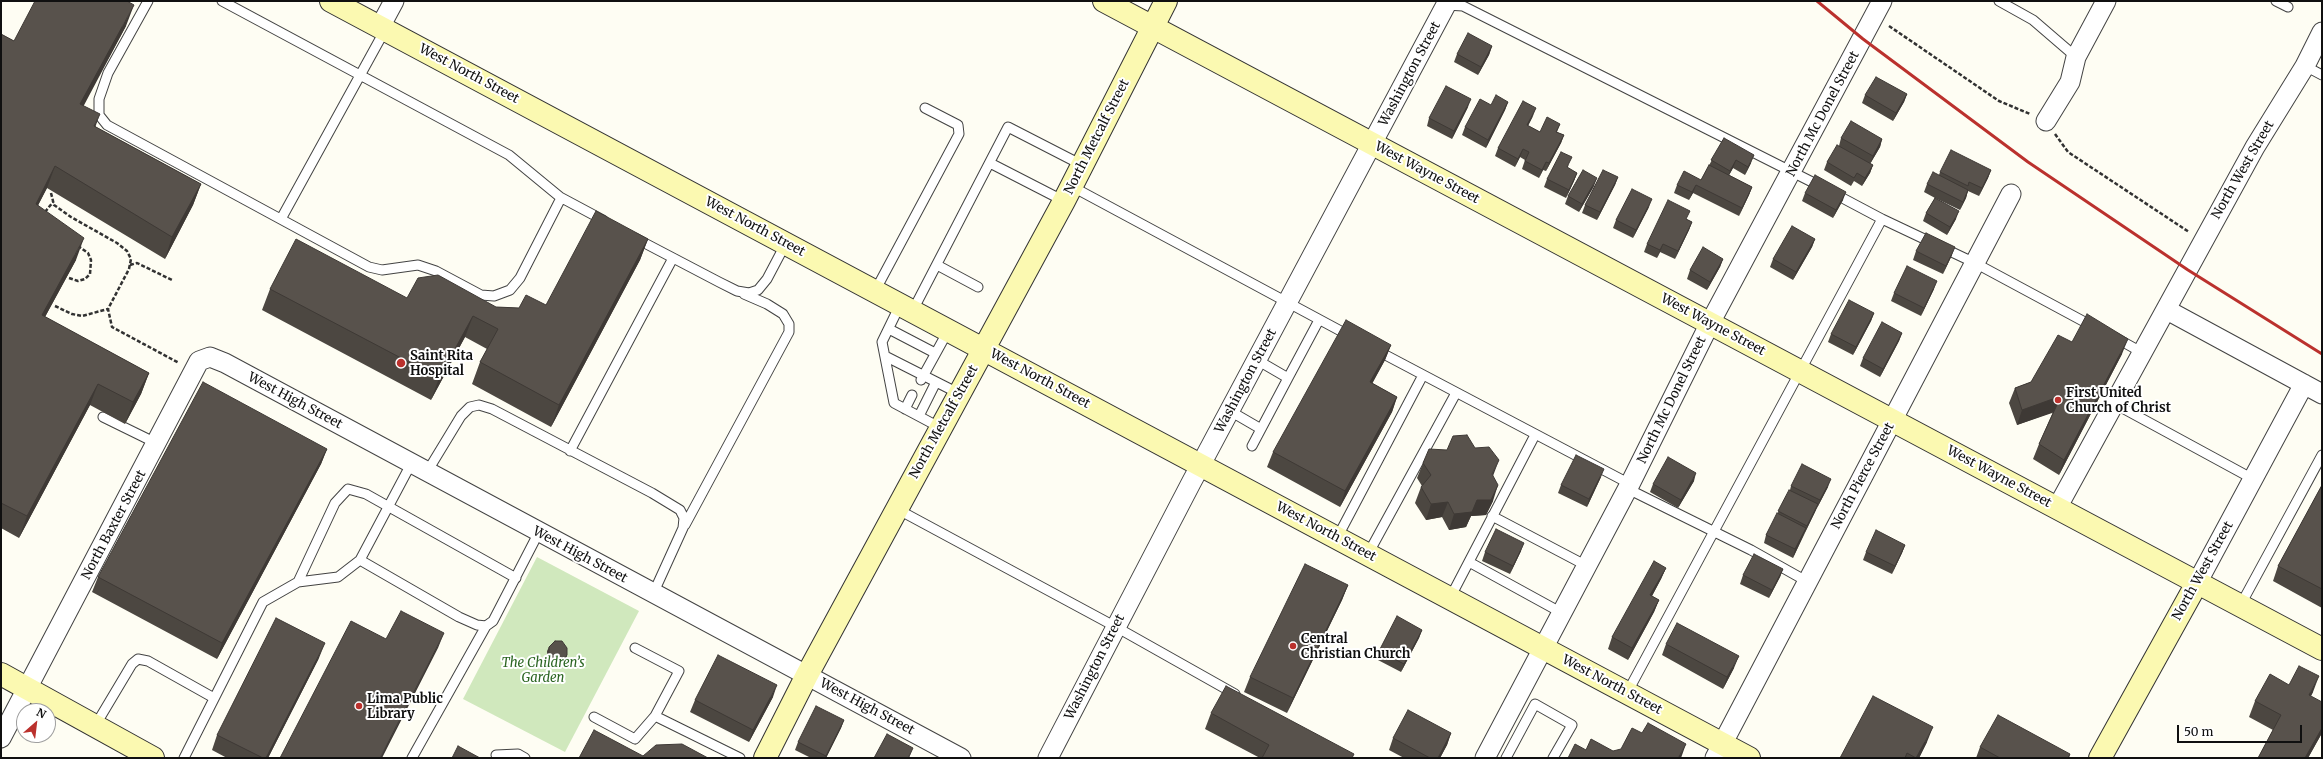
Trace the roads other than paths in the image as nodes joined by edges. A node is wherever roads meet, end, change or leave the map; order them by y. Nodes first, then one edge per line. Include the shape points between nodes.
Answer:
1 (148, 1) edge
2 (222, 1) edge
3 (331, 1) edge
4 (394, 1) edge
5 (1104, 1) edge
6 (1166, 1) edge
7 (1882, 1) edge
8 (1999, 1) edge
9 (2106, 1) edge
10 (2276, 1) edge
11 (1446, 2) edge
12 (2288, 7) dead end
13 (1153, 27) junction
14 (383, 28) junction
15 (2322, 32) edge
16 (2076, 57) junction
17 (2305, 66) junction
18 (2322, 75) edge
19 (360, 76) junction
20 (925, 108) dead end
21 (2046, 121) dead end
22 (1373, 144) junction
23 (990, 163) junction
24 (1082, 165) junction
25 (1793, 170) junction
26 (1068, 194) junction
27 (2011, 194) dead end
28 (561, 198) junction
29 (282, 219) junction
30 (1882, 219) junction
31 (610, 224) edge
32 (623, 231) edge
33 (786, 243) junction
34 (673, 258) junction
35 (1975, 263) junction
36 (937, 265) junction
37 (978, 287) dead end
38 (737, 291) junction
39 (875, 291) junction
40 (1288, 303) junction
41 (906, 308) junction
42 (2167, 310) junction
43 (1319, 320) junction
44 (1710, 324) junction
45 (888, 329) junction
46 (948, 331) junction
47 (984, 349) junction
48 (935, 353) junction
49 (2143, 353) junction
50 (885, 356) junction
51 (1257, 360) junction
52 (199, 361) joint
53 (1799, 371) junction
54 (1423, 375) junction
55 (922, 378) junction
56 (1288, 378) junction
57 (936, 382) junction
58 (2304, 384) junction
59 (1456, 393) junction
60 (960, 394) junction
61 (2322, 394) edge
62 (912, 396) dead end
63 (2115, 404) junction
64 (905, 409) junction
65 (1230, 411) junction
66 (103, 416) dead end
67 (919, 416) junction
68 (1892, 421) junction
69 (941, 428) junction
70 (1261, 429) junction
71 (1535, 435) junction
72 (156, 443) junction
73 (1252, 446) dead end
74 (570, 451) junction
75 (2322, 455) edge
76 (1201, 465) junction
77 (419, 468) junction
78 (2253, 479) junction
79 (1629, 486) junction
80 (388, 506) junction
81 (2057, 508) junction
82 (896, 509) junction
83 (1492, 516) junction
84 (683, 528) junction
85 (539, 532) junction
86 (1713, 532) junction
87 (1337, 538) junction
88 (1368, 554) junction
89 (360, 560) junction
90 (1469, 562) junction
91 (1587, 566) junction
92 (516, 578) junction
93 (298, 582) junction
94 (1808, 582) junction
95 (2197, 583) junction
96 (653, 594) junction
97 (1450, 598) junction
98 (2240, 606) junction
99 (1562, 613) junction
100 (486, 626) junction
101 (1116, 627) junction
102 (635, 648) dead end
103 (1544, 648) junction
104 (2322, 649) edge
105 (1, 674) edge
106 (807, 675) junction
107 (28, 688) junction
108 (1627, 693) junction
109 (214, 698) junction
110 (1243, 699) edge
111 (655, 716) junction
112 (594, 717) dead end
113 (95, 726) junction
114 (1, 738) edge
115 (1718, 751) edge
116 (142, 755) edge
117 (496, 755) dead end
118 (184, 758) edge
119 (412, 758) edge
120 (525, 758) edge
121 (740, 758) edge
122 (765, 758) edge
123 (961, 758) edge
124 (1048, 758) edge
125 (1485, 758) edge
126 (1506, 758) edge
127 (1553, 758) edge
128 (1750, 758) edge
129 (2100, 758) edge

1 - 29 lane via 108,73 99,99 99,115 107,125
2 - 19 lane
3 - 14 main road, West North Street
4 - 14 street
5 - 13 main road, West Wayne Street
6 - 13 main road, North Metcalf Street
7 - 25 street, North Mc Donel Street
8 - 16 lane via 2033,20
9 - 16 street
10 - 12 lane
11 - 22 street, Washington Street
11 - 25 lane via 1463,6
13 - 22 main road, West Wayne Street
13 - 24 main road, North Metcalf Street
14 - 19 lane
14 - 33 main road, West North Street
15 - 17 street, North West Street
16 - 21 street via 2070,82
17 - 18 lane
17 - 42 street, North West Street via 2255,147
19 - 28 lane via 509,155
19 - 29 lane
20 - 39 lane via 958,125 959,134
22 - 40 street, Washington Street
22 - 44 main road, West Wayne Street
23 - 24 lane via 1008,127
23 - 26 lane
23 - 36 lane
24 - 26 main road, North Metcalf Street
25 - 30 lane
25 - 44 street, North Mc Donel Street
26 - 40 lane
26 - 47 main road, North Metcalf Street
27 - 35 street, North Pierce Street
28 - 29 lane via 520,278 510,290 494,296 481,296 436,271 418,265 382,270 368,267
28 - 31 lane
30 - 35 lane
30 - 53 lane
32 - 34 lane
33 - 38 lane via 767,279 758,290 749,294
33 - 39 main road, West North Street
34 - 38 lane
34 - 74 lane
35 - 49 lane
35 - 68 street, North Pierce Street
36 - 37 lane
36 - 41 lane
38 - 84 lane via 783,314 789,324 788,332
39 - 41 main road, West North Street
40 - 43 lane
40 - 51 street, Washington Street
41 - 45 lane
41 - 46 main road, West North Street
42 - 49 street, North West Street
42 - 58 street
43 - 54 lane
43 - 56 lane
44 - 53 main road, West Wayne Street
44 - 79 street, North Mc Donel Street
45 - 48 lane
45 - 50 lane via 882,342
46 - 47 main road, West North Street
46 - 48 lane
47 - 60 main road, North Metcalf Street
47 - 76 main road, West North Street
48 - 55 lane
49 - 63 street, North West Street
50 - 55 lane
50 - 64 lane via 894,403
51 - 56 lane
51 - 65 street, Washington Street
52 - 72 street, North Baxter Street
52 - 77 street, West High Street via 210,357 225,363
53 - 68 main road, West Wayne Street
53 - 86 lane
54 - 59 lane
54 - 87 lane
55 - 57 lane
56 - 70 lane
57 - 60 lane
57 - 67 lane
58 - 61 street
58 - 78 street, North West Street
59 - 71 lane
59 - 88 lane
60 - 69 main road, North Metcalf Street
62 - 64 lane
63 - 78 lane
63 - 81 street, North West Street
64 - 67 lane
65 - 70 lane
65 - 76 street, Washington Street
66 - 72 lane
67 - 69 lane
68 - 81 main road, West Wayne Street
68 - 94 street, North Pierce Street
69 - 82 main road, North Metcalf Street
70 - 73 lane
71 - 79 lane
71 - 83 lane
72 - 107 street, North Baxter Street
74 - 77 lane via 492,408 479,405 470,407 461,416 440,446
74 - 84 lane via 680,510 684,518
75 - 98 lane
76 - 87 main road, West North Street
76 - 101 street, Washington Street
77 - 80 lane
77 - 85 street, West High Street
78 - 95 street, North West Street
79 - 86 lane
79 - 91 street, North Mc Donel Street
80 - 89 lane
80 - 92 lane
80 - 93 lane via 354,489 343,492 335,503
81 - 95 main road, West Wayne Street
82 - 101 lane
82 - 106 main road, North Metcalf Street
83 - 90 lane
83 - 91 lane
84 - 96 lane
85 - 92 lane
85 - 96 street, West High Street
86 - 94 lane
86 - 108 lane
87 - 88 main road, West North Street
88 - 97 main road, West North Street
89 - 93 lane via 338,577
89 - 100 lane via 459,617
90 - 97 lane
90 - 99 lane
91 - 99 street, North Mc Donel Street
92 - 100 lane via 493,621
93 - 109 lane via 263,602
94 - 115 street, North Pierce Street
95 - 98 main road, West Wayne Street
95 - 129 main road, North West Street
96 - 106 street, West High Street
97 - 103 main road, West North Street
98 - 104 main road, West Wayne Street
99 - 103 street, North Mc Donel Street
100 - 119 lane
101 - 110 lane
101 - 124 street, Washington Street
102 - 111 lane via 679,671
103 - 108 main road, West North Street
103 - 125 street, North Mc Donel Street
105 - 107 main road
106 - 122 main road, North Metcalf Street
106 - 123 street, West High Street
107 - 113 main road
107 - 114 street, North Baxter Street
108 - 115 main road, West North Street
109 - 113 lane via 148,661 138,659 132,664
109 - 118 lane
111 - 112 lane via 635,739
111 - 121 lane
113 - 116 main road
115 - 128 main road, West North Street
117 - 120 lane via 518,754
126 - 127 lane via 1535,704 1572,725

